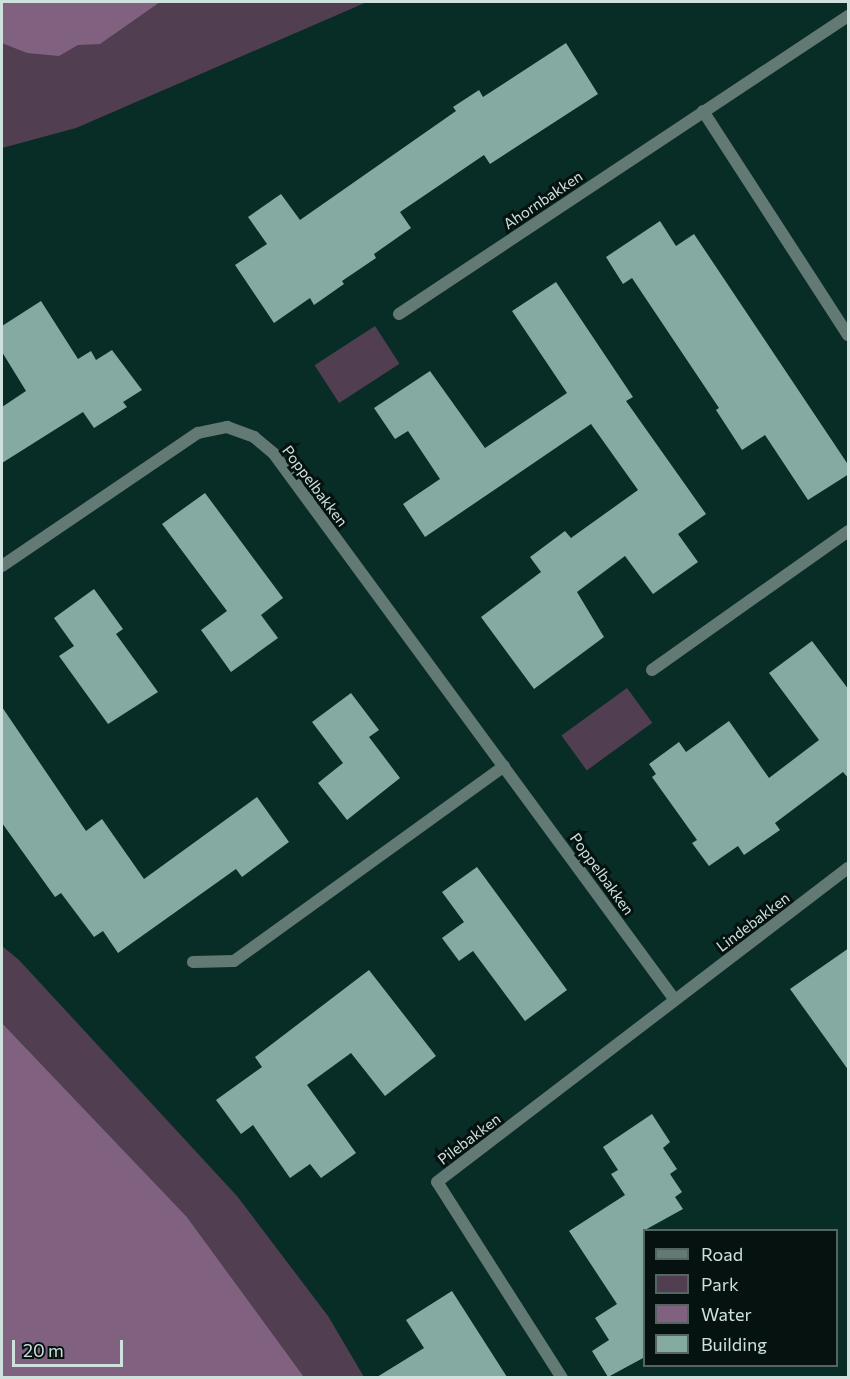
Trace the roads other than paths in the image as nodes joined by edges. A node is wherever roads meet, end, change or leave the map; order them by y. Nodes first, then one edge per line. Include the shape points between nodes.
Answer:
1 (849, 16) edge
2 (703, 111) junction
3 (399, 314) dead end
4 (849, 335) edge
5 (849, 531) edge
6 (2, 566) edge
7 (652, 670) dead end
8 (504, 766) junction
9 (849, 868) edge
10 (192, 962) dead end
11 (675, 1000) junction
12 (562, 1377) edge

1 - 2 street, Ahornbakken
2 - 3 street, Ahornbakken
2 - 4 street
5 - 7 street
6 - 8 street, Poppelbakken via 198,432 212,428 238,430 274,454
8 - 10 street via 234,961
8 - 11 street, Poppelbakken
9 - 11 street, Lindebakken
11 - 12 street, Pilebakken via 437,1182

